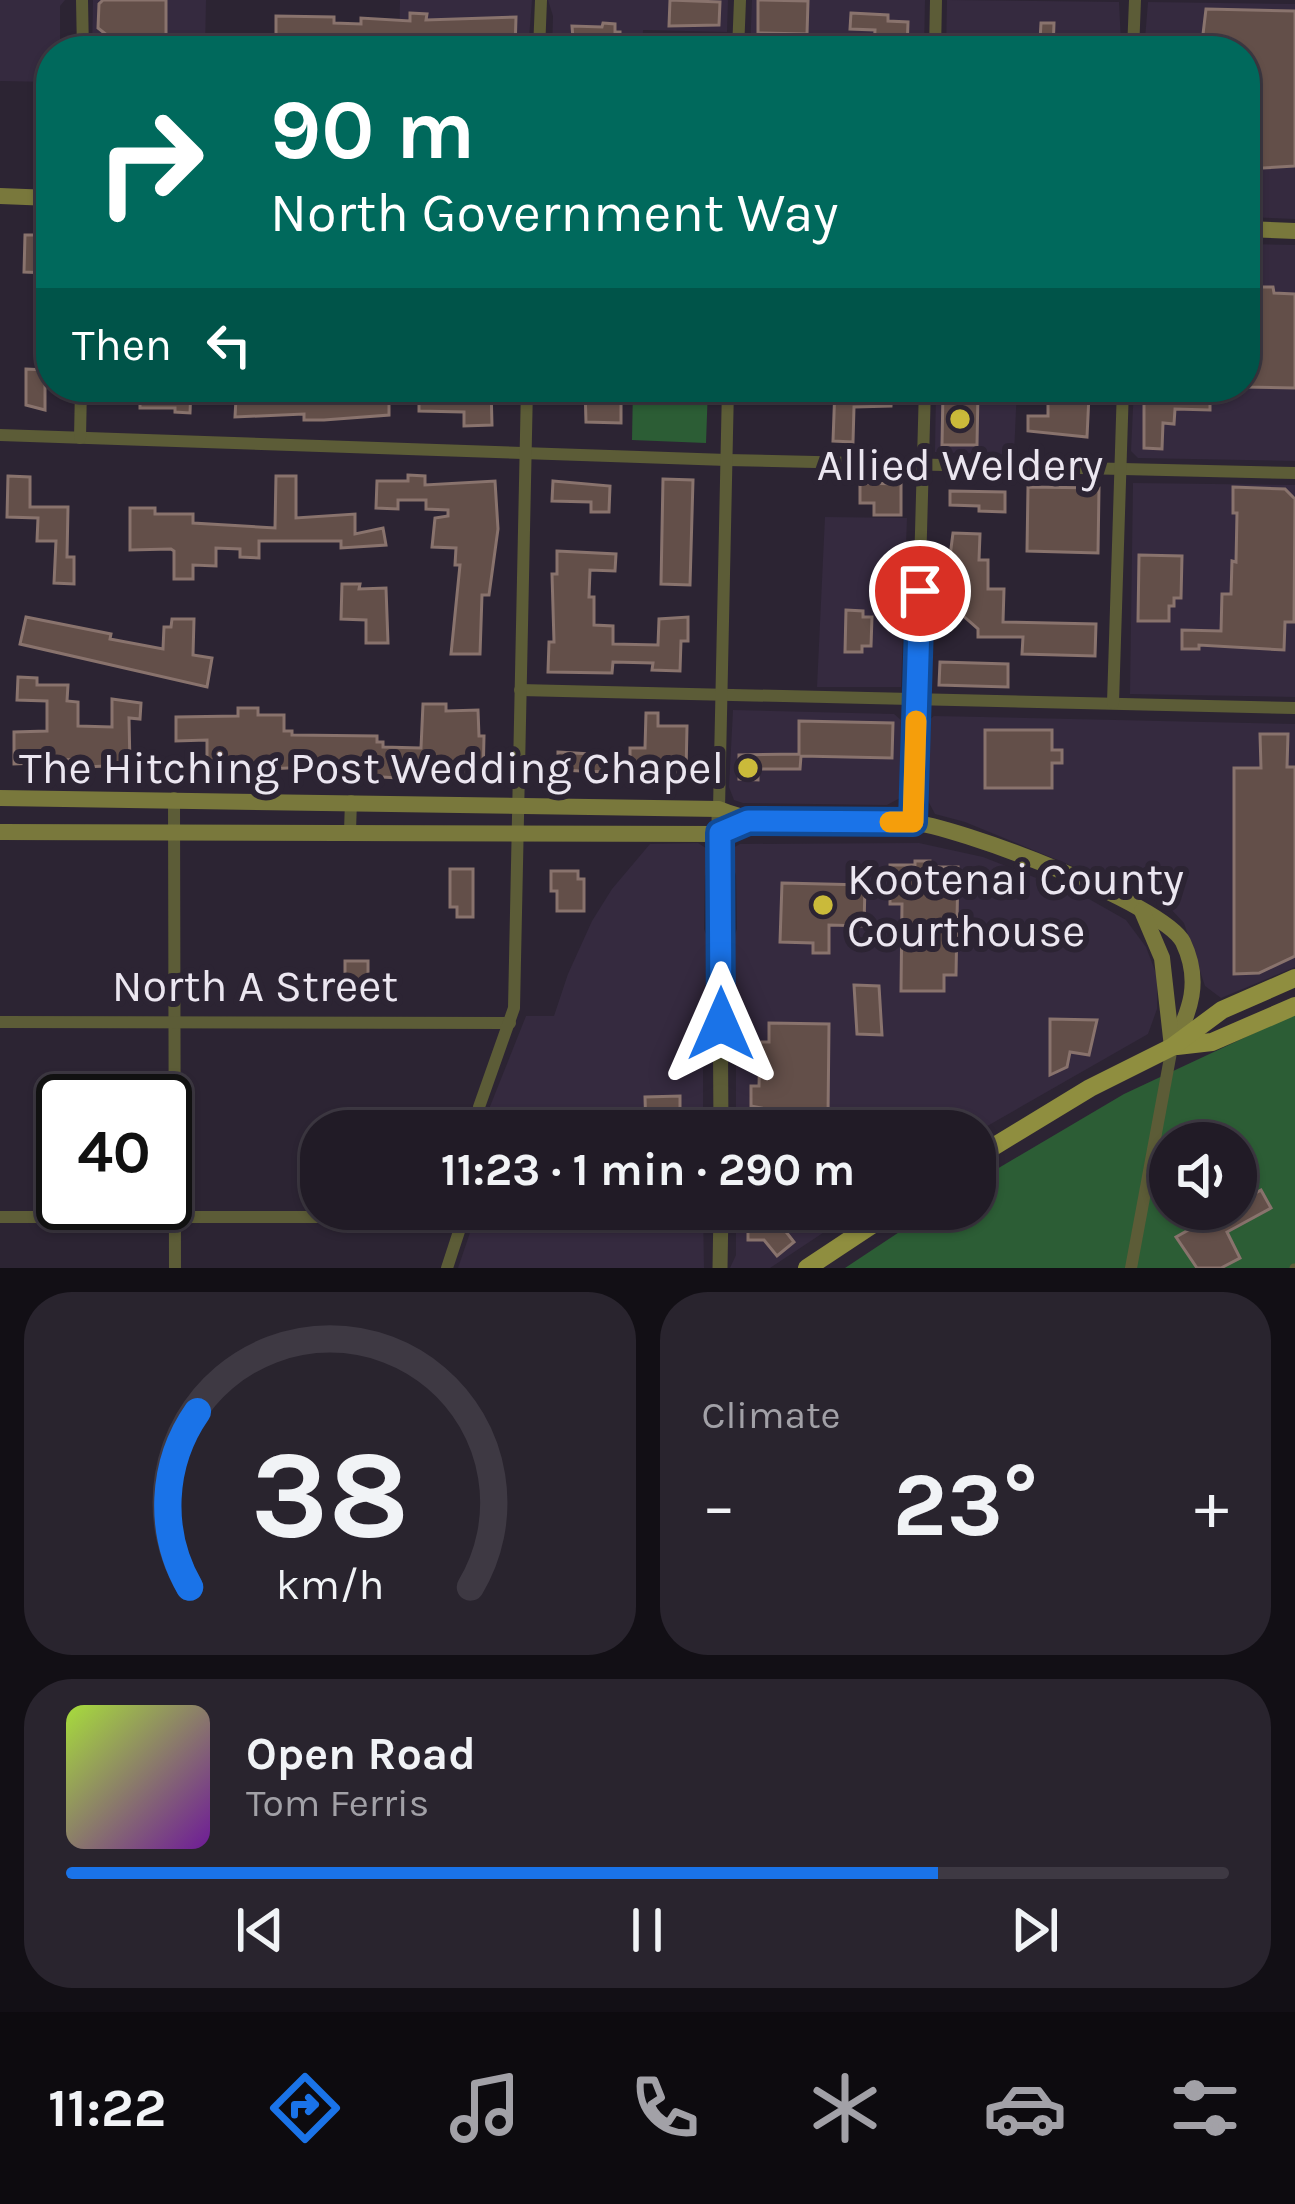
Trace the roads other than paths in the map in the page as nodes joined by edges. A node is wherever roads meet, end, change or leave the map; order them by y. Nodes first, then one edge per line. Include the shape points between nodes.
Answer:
1 (82, 0) edge
2 (541, 0) edge
3 (740, 0) edge
4 (936, 0) edge
5 (1135, 0) edge
6 (83, 36) edge
7 (540, 36) edge
8 (739, 36) edge
9 (935, 36) edge
10 (1134, 36) edge
11 (0, 196) edge
12 (36, 197) edge
13 (1260, 230) edge
14 (1295, 231) edge
15 (81, 402) edge
16 (527, 402) edge
17 (728, 402) edge
18 (924, 402) edge
19 (1122, 402) edge
20 (0, 435) edge
21 (80, 438) junction
22 (525, 450) junction
23 (727, 460) junction
24 (922, 465) junction
25 (1120, 469) junction
26 (1295, 472) edge
27 (520, 690) junction
28 (719, 694) junction
29 (917, 700) junction
30 (1113, 703) junction
31 (1295, 708) edge
32 (0, 798) edge
33 (174, 798) junction
34 (351, 801) junction
35 (518, 803) junction
36 (719, 809) junction
37 (748, 821) junction
38 (913, 822) junction
39 (350, 831) junction
40 (0, 832) edge
41 (175, 832) junction
42 (720, 833) junction
43 (516, 835) junction
44 (1142, 910) junction
45 (1295, 978) edge
46 (1295, 1006) edge
47 (0, 1022) edge
48 (175, 1022) junction
49 (510, 1023) junction
50 (1172, 1047) junction
51 (175, 1074) edge
52 (478, 1110) edge
53 (721, 1110) edge
54 (996, 1144) edge
55 (300, 1215) edge
56 (192, 1216) edge
57 (0, 1217) edge
58 (36, 1217) edge
59 (175, 1230) edge
60 (459, 1230) edge
61 (721, 1230) edge
62 (864, 1230) edge
63 (175, 1268) edge
64 (447, 1268) edge
65 (720, 1268) edge
66 (807, 1268) edge
67 (1131, 1268) edge

1 - 6 street
2 - 7 street
3 - 8 street
4 - 9 street
5 - 10 street
11 - 12 main road
13 - 14 main road
15 - 21 street
16 - 22 street
17 - 23 street
18 - 24 street
19 - 25 street
20 - 21 street
21 - 22 street
22 - 23 street
22 - 27 street
23 - 24 street
23 - 28 street
24 - 25 street
24 - 29 street
25 - 26 street
25 - 30 street
27 - 28 street
27 - 35 street
28 - 29 street
28 - 36 street
29 - 30 street
29 - 38 street
30 - 31 street
32 - 33 main road
33 - 34 main road
33 - 41 street
34 - 35 main road
34 - 39 street
35 - 36 main road
35 - 43 street
36 - 37 main road
36 - 42 street
37 - 38 main road
37 - 42 main road
38 - 44 main road via 1102,888
39 - 41 main road
39 - 43 main road
40 - 41 main road
41 - 48 street
42 - 43 main road
42 - 53 street
43 - 49 street
44 - 50 main road via 1162,958
44 - 50 main road via 1172,928 1187,957 1194,1000
45 - 50 main road via 1222,1010
46 - 50 main road via 1212,1042
47 - 48 street, North A Street
48 - 49 street, North A Street
48 - 51 street
49 - 52 street
50 - 54 main road
50 - 67 street
55 - 56 street
57 - 58 street
59 - 63 street
60 - 64 street
61 - 65 street
62 - 66 main road

